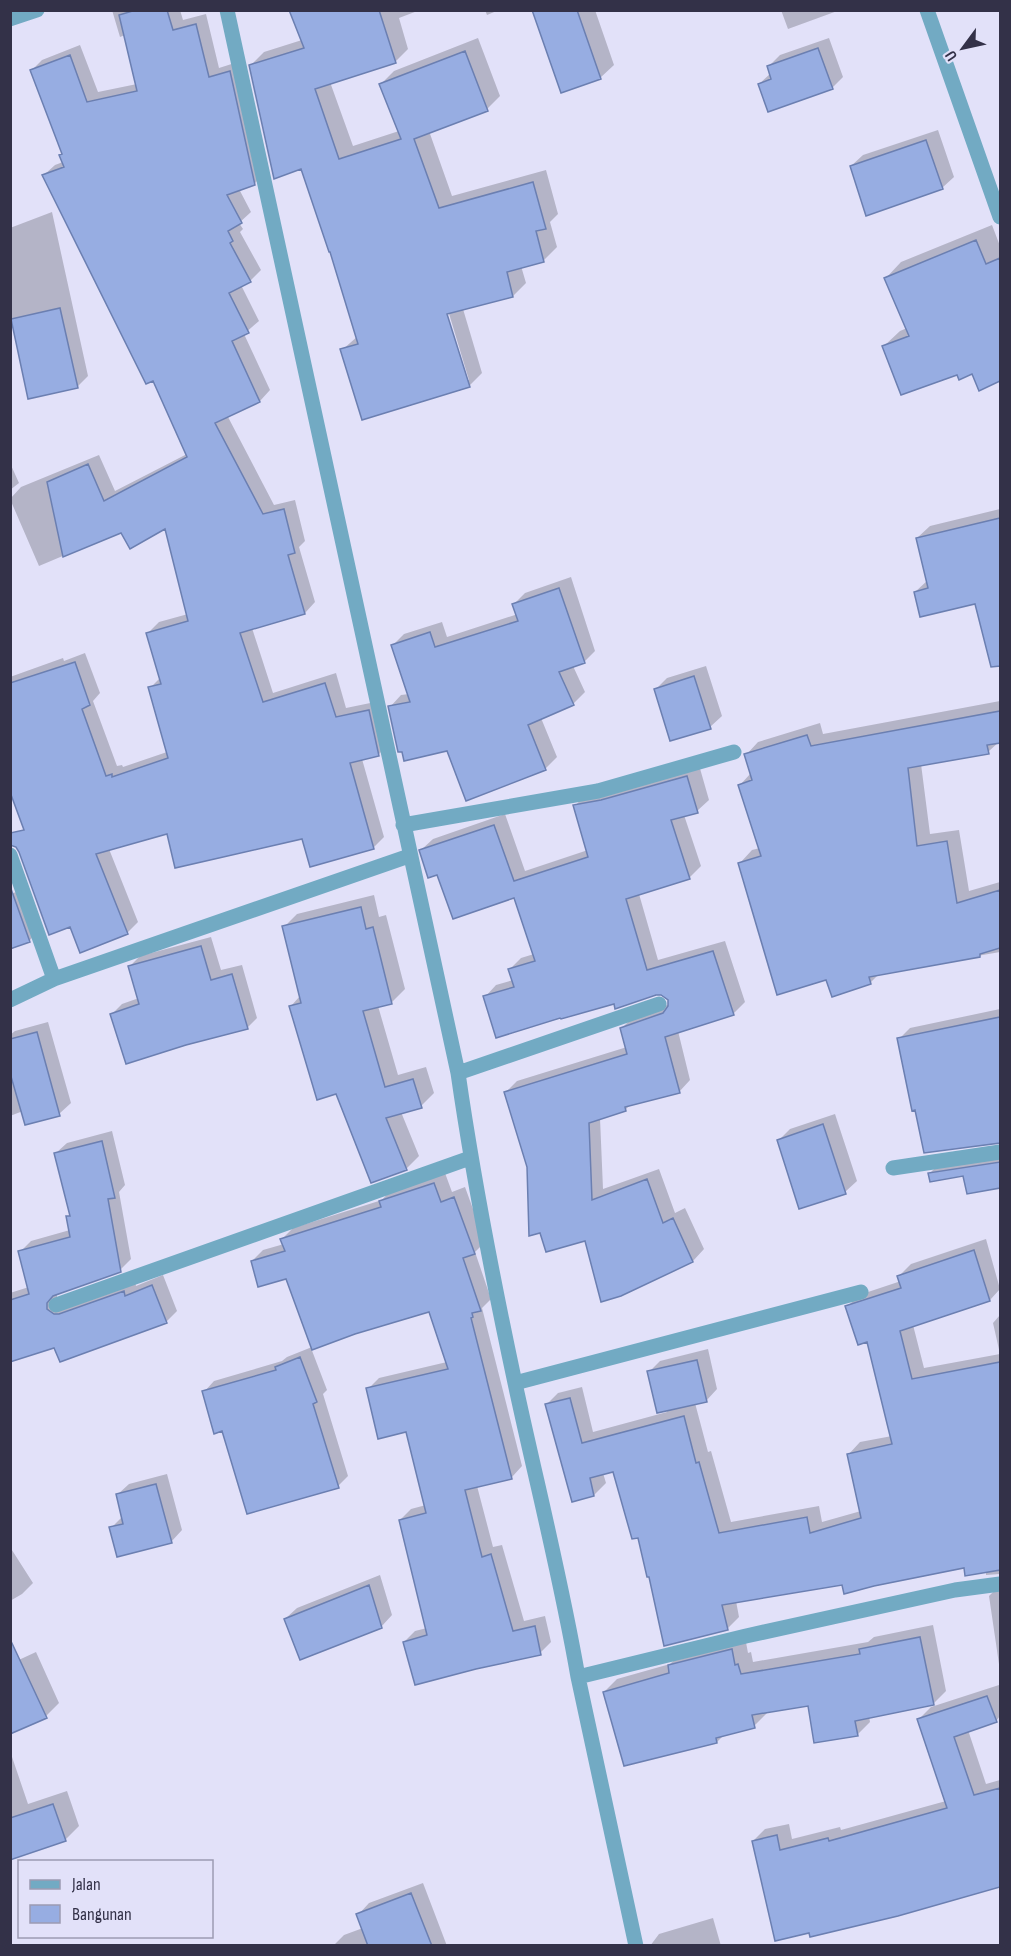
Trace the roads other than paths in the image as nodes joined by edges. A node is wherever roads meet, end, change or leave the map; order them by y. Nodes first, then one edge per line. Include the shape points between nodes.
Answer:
1 (37, 10) edge
2 (227, 10) edge
3 (927, 10) edge
4 (10, 19) edge
5 (1000, 217) edge
6 (734, 752) dead end
7 (404, 825) junction
8 (10, 855) edge
9 (410, 856) junction
10 (54, 979) junction
11 (10, 1000) edge
12 (658, 1004) dead end
13 (458, 1073) junction
14 (1000, 1152) edge
15 (470, 1158) junction
16 (892, 1168) dead end
17 (861, 1292) dead end
18 (56, 1305) dead end
19 (515, 1383) junction
20 (1000, 1584) edge
21 (578, 1677) junction
22 (636, 1946) edge

1 - 4 street
2 - 7 street
3 - 5 street
6 - 7 street via 598,791
7 - 9 street
8 - 10 street
9 - 10 street
9 - 13 street
10 - 11 street
12 - 13 street
13 - 15 street
14 - 16 street
15 - 18 street
15 - 19 street
17 - 19 street
19 - 21 street via 565,1601
20 - 21 street via 955,1590 746,1636
21 - 22 street

